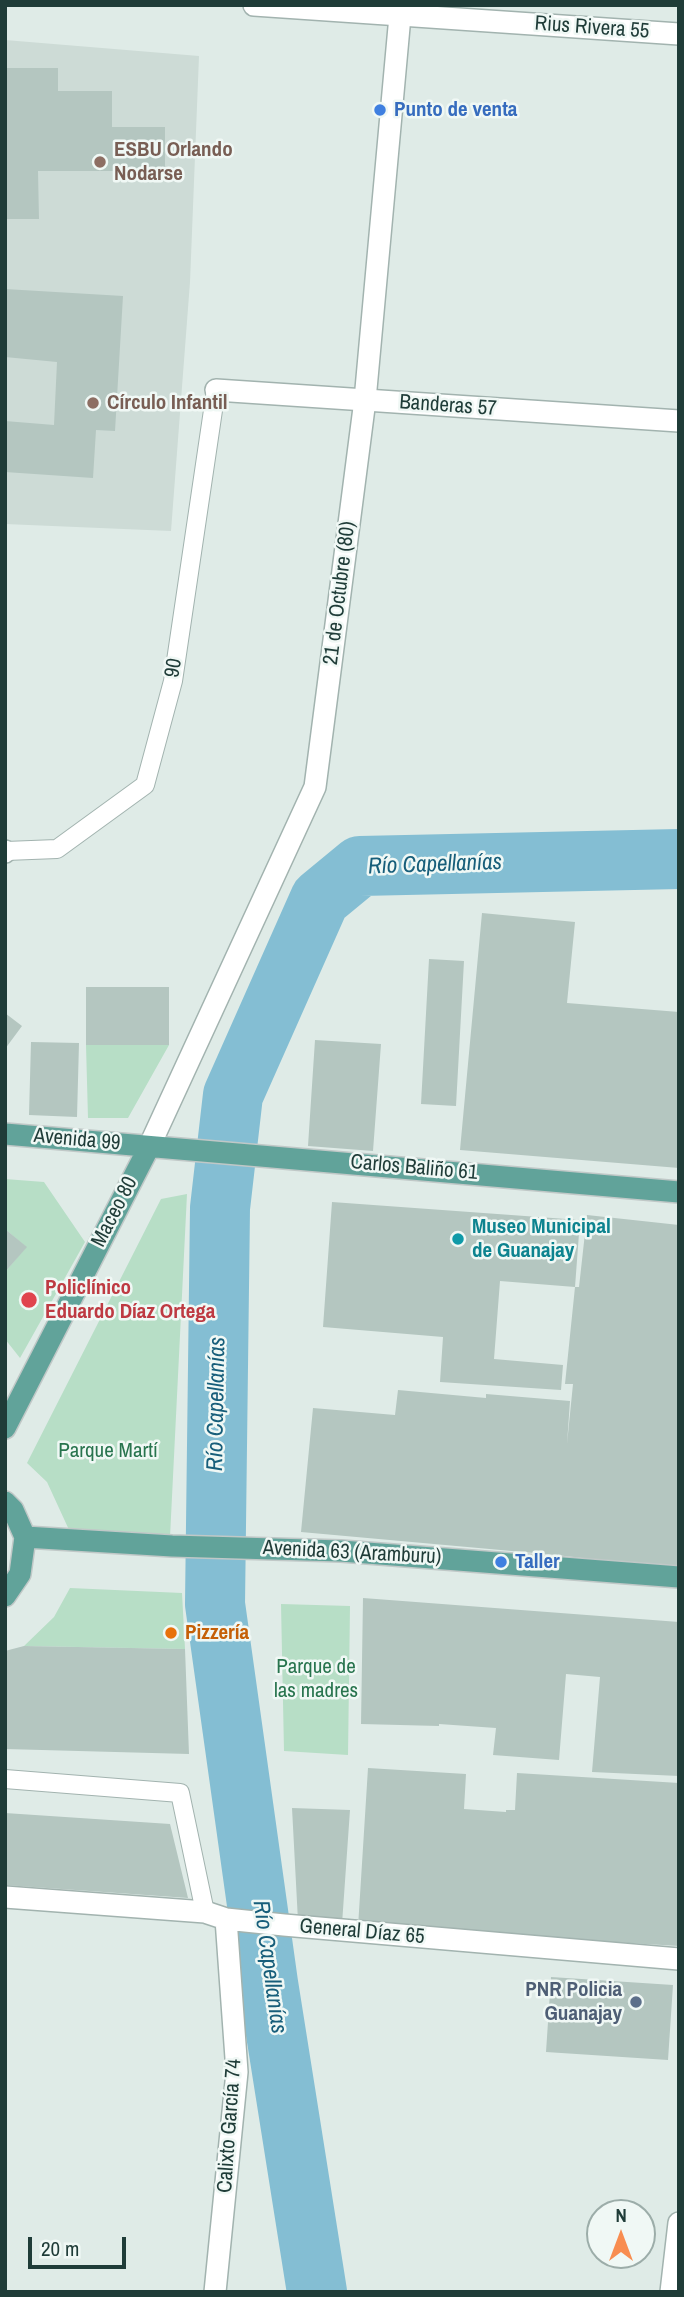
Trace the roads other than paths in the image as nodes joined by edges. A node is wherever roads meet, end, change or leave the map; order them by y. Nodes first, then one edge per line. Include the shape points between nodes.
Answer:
1 (254, 5) edge
2 (400, 10) edge
3 (679, 34) edge
4 (216, 390) joint
5 (365, 400) junction
6 (679, 421) edge
7 (5, 851) edge
8 (5, 1134) edge
9 (149, 1147) junction
10 (679, 1192) edge
11 (5, 1428) edge
12 (5, 1502) edge
13 (25, 1538) junction
14 (679, 1577) edge
15 (5, 1596) edge
16 (5, 1779) edge
17 (5, 1897) edge
18 (205, 1912) junction
19 (236, 1920) junction
20 (679, 1959) edge
21 (679, 2223) edge
22 (215, 2292) edge
23 (671, 2292) edge

1 - 2 street, Rius Rivera 55
2 - 3 street, Rius Rivera 55
2 - 5 street, 21 de Octubre (80)
4 - 5 street, Banderas 57
4 - 7 lane, 90 via 173,681 145,785 57,849
5 - 6 street, Banderas 57
5 - 9 street, 21 de Octubre (80) via 315,787
8 - 9 main road, Avenida 99
9 - 10 main road, Carlos Baliño 61
9 - 11 main road, Maceo 80
12 - 13 main road
13 - 14 main road, Avenida 63 (Aramburu) via 341,1550
13 - 15 main road via 20,1574
16 - 18 lane via 180,1793
17 - 18 street, General Díaz 65
18 - 19 street, General Díaz 65
19 - 20 street, General Díaz 65
19 - 22 street, Calixto García 74 via 237,2072
21 - 23 street

